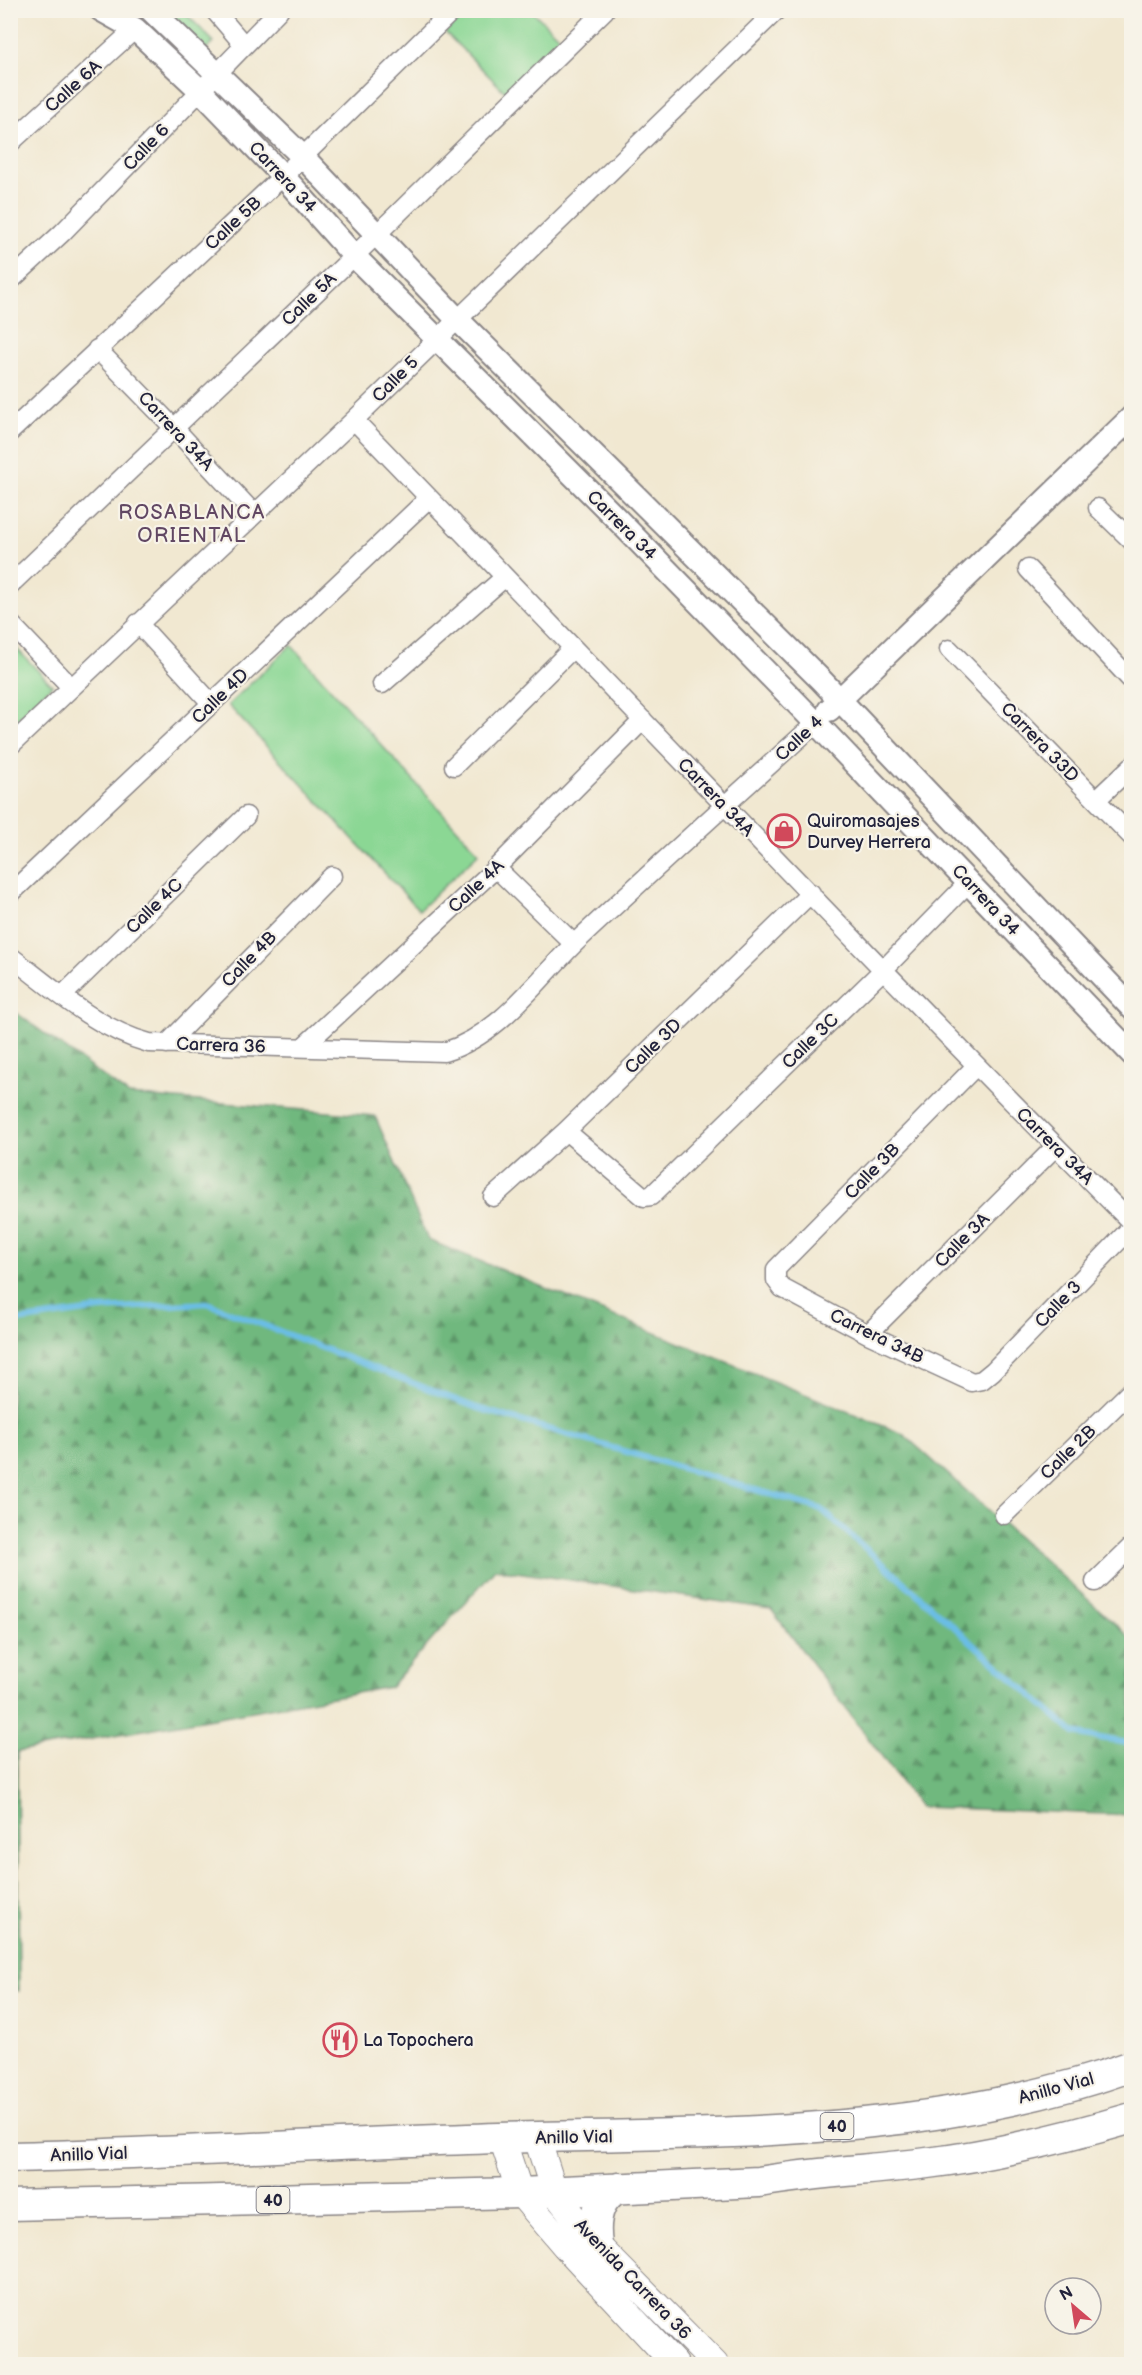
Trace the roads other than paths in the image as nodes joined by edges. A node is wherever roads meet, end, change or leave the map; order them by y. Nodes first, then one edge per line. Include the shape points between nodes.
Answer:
1 (101, 10) edge
2 (151, 10) edge
3 (214, 10) edge
4 (279, 10) edge
5 (453, 10) edge
6 (605, 10) edge
7 (777, 10) edge
8 (135, 29) junction
9 (244, 45) junction
10 (217, 73) junction
11 (201, 92) junction
12 (10, 143) edge
13 (303, 157) junction
14 (283, 176) junction
15 (376, 234) junction
16 (354, 256) junction
17 (10, 281) edge
18 (457, 319) junction
19 (436, 338) junction
20 (97, 350) junction
21 (1131, 417) edge
22 (354, 420) junction
23 (174, 428) junction
24 (10, 432) edge
25 (429, 498) junction
26 (1098, 508) dead end
27 (254, 514) junction
28 (1131, 541) edge
29 (1028, 569) dead end
30 (505, 578) junction
31 (10, 585) edge
32 (10, 623) edge
33 (138, 623) junction
34 (573, 648) junction
35 (949, 649) dead end
36 (1131, 681) edge
37 (382, 684) dead end
38 (71, 687) junction
39 (839, 700) junction
40 (212, 704) junction
41 (644, 720) junction
42 (816, 723) junction
43 (10, 746) edge
44 (454, 766) dead end
45 (1131, 766) edge
46 (1096, 800) junction
47 (724, 806) junction
48 (246, 816) dead end
49 (1131, 837) edge
50 (496, 868) junction
51 (332, 876) dead end
52 (969, 882) junction
53 (811, 893) junction
54 (10, 894) edge
55 (574, 944) junction
56 (10, 956) edge
57 (884, 969) junction
58 (62, 996) junction
59 (1131, 1008) edge
60 (167, 1044) junction
61 (303, 1047) junction
62 (458, 1048) joint
63 (1131, 1054) edge
64 (976, 1065) junction
65 (566, 1131) junction
66 (1055, 1147) junction
67 (494, 1197) dead end
68 (1131, 1225) edge
69 (776, 1280) joint
70 (868, 1334) junction
71 (982, 1380) joint
72 (1131, 1390) edge
73 (1004, 1515) dead end
74 (1131, 1546) edge
75 (1095, 1582) dead end
76 (1131, 2066) edge
77 (1131, 2118) edge
78 (502, 2138) junction
79 (537, 2138) junction
80 (10, 2157) edge
81 (618, 2188) junction
82 (554, 2191) junction
83 (520, 2193) junction
84 (10, 2205) edge
85 (597, 2246) junction
86 (675, 2364) edge
87 (715, 2364) edge

1 - 8 street, Carrera 34
2 - 10 street, Carrera 34
3 - 9 street
4 - 9 street, Calle 6
5 - 13 street, Calle 5B
6 - 15 street, Calle 5A
7 - 18 street, Calle 5
8 - 11 street, Carrera 34
8 - 12 street, Calle 6A
9 - 10 street, Calle 6
10 - 11 street, Calle 6
10 - 13 street, Carrera 34
11 - 14 street, Carrera 34
11 - 17 street, Calle 6
13 - 14 street, Calle 5B
13 - 15 street, Carrera 34
14 - 16 street, Carrera 34
14 - 20 street, Calle 5B
15 - 16 street, Calle 5A
15 - 18 street, Carrera 34
16 - 19 street, Carrera 34
16 - 23 street, Calle 5A
18 - 19 street, Calle 5
18 - 39 street, Carrera 34
19 - 22 street, Calle 5
19 - 42 street, Carrera 34
20 - 23 street, Carrera 34A
20 - 24 street, Calle 5B
21 - 39 street, Calle 4
22 - 25 street, Carrera 34A
22 - 27 street, Calle 5
23 - 27 street, Carrera 34A
23 - 31 street, Calle 5A
25 - 30 street, Carrera 34A
25 - 40 street, Calle 4D
26 - 28 street
27 - 33 street, Calle 5
29 - 36 street
30 - 34 street, Carrera 34A
30 - 37 street
32 - 38 street
33 - 38 street, Calle 5
33 - 40 street
34 - 41 street, Carrera 34A
34 - 44 street
35 - 46 street, Carrera 33D
38 - 43 street, Calle 5
39 - 42 street, Calle 4
39 - 59 street, Carrera 34
40 - 54 street, Calle 4D
41 - 47 street, Carrera 34A
41 - 50 street, Calle 4A
42 - 47 street, Calle 4
42 - 52 street, Carrera 34
45 - 46 street
46 - 49 street, Carrera 33D
47 - 53 street, Carrera 34A
47 - 55 street, Calle 4
48 - 58 street, Calle 4C
50 - 55 street
50 - 61 street, Calle 4A
51 - 60 street, Calle 4B
52 - 57 street, Calle 3C
52 - 63 street, Carrera 34
53 - 57 street, Carrera 34A
53 - 65 street, Calle 3D
55 - 62 street, Calle 4 via 491,1027
56 - 58 street, Carrera 36
57 - 64 street, Carrera 34A
57 - 65 street, Calle 3C via 648,1197
58 - 60 street, Carrera 36 via 124,1034 149,1043
60 - 61 street, Carrera 36
61 - 62 street, Carrera 36 via 428,1052
64 - 66 street, Carrera 34A
64 - 69 street, Calle 3B via 776,1269
65 - 67 street, Calle 3D
66 - 68 street, Carrera 34A
66 - 70 street, Calle 3A
68 - 71 street, Calle 3
69 - 70 street, Carrera 34B via 782,1288
70 - 71 street, Carrera 34B via 972,1382
72 - 73 street, Calle 2B
74 - 75 street
76 - 79 highway, Anillo Vial / 40 via 1000,2103 915,2118 754,2132
77 - 81 highway, 40 via 1028,2146 936,2162 759,2182
78 - 79 highway, Anillo Vial / 40
78 - 80 highway, Anillo Vial / 40
78 - 83 main road
79 - 82 main road
81 - 82 highway, 40
81 - 85 highway via 610,2192 599,2208 594,2226
82 - 83 highway, 40
82 - 85 main road, Avenida Carrera 36
83 - 84 highway, 40
83 - 86 main road, Avenida Carrera 36
85 - 87 main road, Avenida Carrera 36

